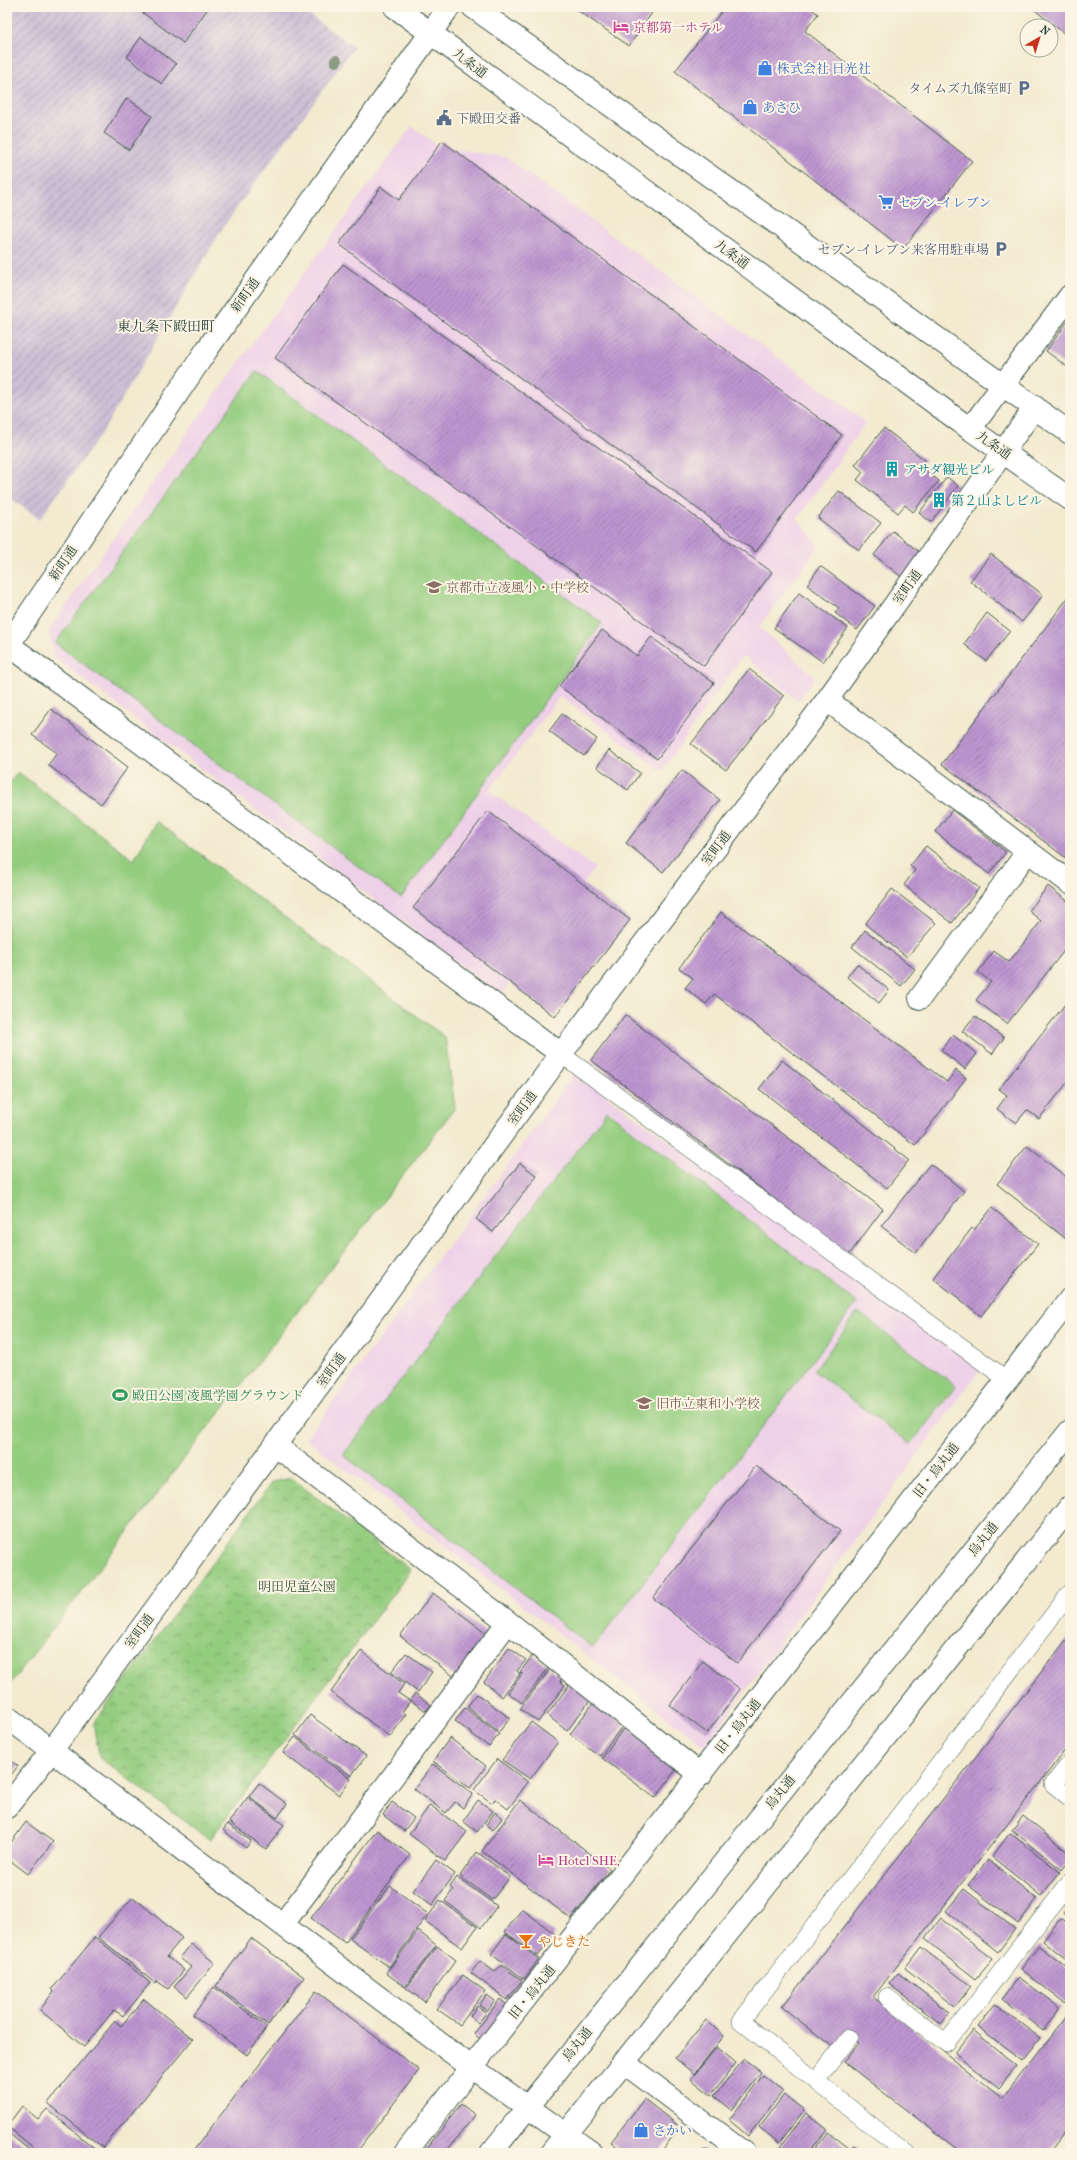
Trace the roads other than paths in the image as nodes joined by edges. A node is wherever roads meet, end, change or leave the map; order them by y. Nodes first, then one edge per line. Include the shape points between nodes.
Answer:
1 (395, 7) edge
2 (449, 7) edge
3 (473, 7) edge
4 (431, 34) junction
5 (1070, 296) edge
6 (1003, 385) junction
7 (1035, 408) junction
8 (970, 429) junction
9 (1070, 433) edge
10 (1003, 450) junction
11 (1070, 499) edge
12 (8, 646) edge
13 (827, 700) junction
14 (1028, 851) junction
15 (1070, 883) edge
16 (920, 998) dead end
17 (561, 1054) junction
18 (1070, 1299) edge
19 (1006, 1379) junction
20 (1070, 1431) edge
21 (276, 1446) junction
22 (1070, 1507) edge
23 (1070, 1593) edge
24 (508, 1622) junction
25 (7, 1716) edge
26 (52, 1750) junction
27 (1070, 1763) edge
28 (700, 1775) junction
29 (1070, 1798) edge
30 (7, 1807) edge
31 (1070, 1882) edge
32 (283, 1924) junction
33 (887, 1997) dead end
34 (849, 2038) dead end
35 (623, 2062) junction
36 (471, 2066) junction
37 (816, 2081) junction
38 (528, 2106) junction
39 (566, 2134) junction
40 (405, 2153) edge
41 (491, 2153) edge
42 (552, 2153) edge
43 (592, 2153) edge
44 (744, 2153) edge
45 (906, 2153) edge

1 - 4 street, 九条通
2 - 4 street, 新町通
3 - 6 street
4 - 8 street, 九条通
4 - 12 street, 新町通 via 208,348
5 - 6 street
6 - 7 street
6 - 8 street
7 - 9 street
7 - 10 street, 室町通
8 - 10 street, 九条通
10 - 11 street, 九条通
10 - 13 street, 室町通
12 - 17 street
13 - 14 street
13 - 17 street, 室町通
14 - 15 street
14 - 16 street
17 - 19 lane
17 - 21 street, 室町通
18 - 19 street, 旧・烏丸通
19 - 28 street, 旧・烏丸通
20 - 38 street, 烏丸通
21 - 24 street
21 - 26 street, 室町通
22 - 35 street
23 - 37 lane via 741,2021
24 - 28 street
24 - 32 street
25 - 26 street
26 - 30 street, 室町通
26 - 32 street
27 - 29 lane via 1053,1784
28 - 36 street, 旧・烏丸通
31 - 33 lane via 946,2044
32 - 36 street
34 - 37 lane
35 - 39 street
35 - 44 street
36 - 38 street
36 - 40 street, 旧・烏丸通
37 - 45 lane
38 - 39 street
38 - 41 street, 烏丸通
39 - 42 street
39 - 43 street

